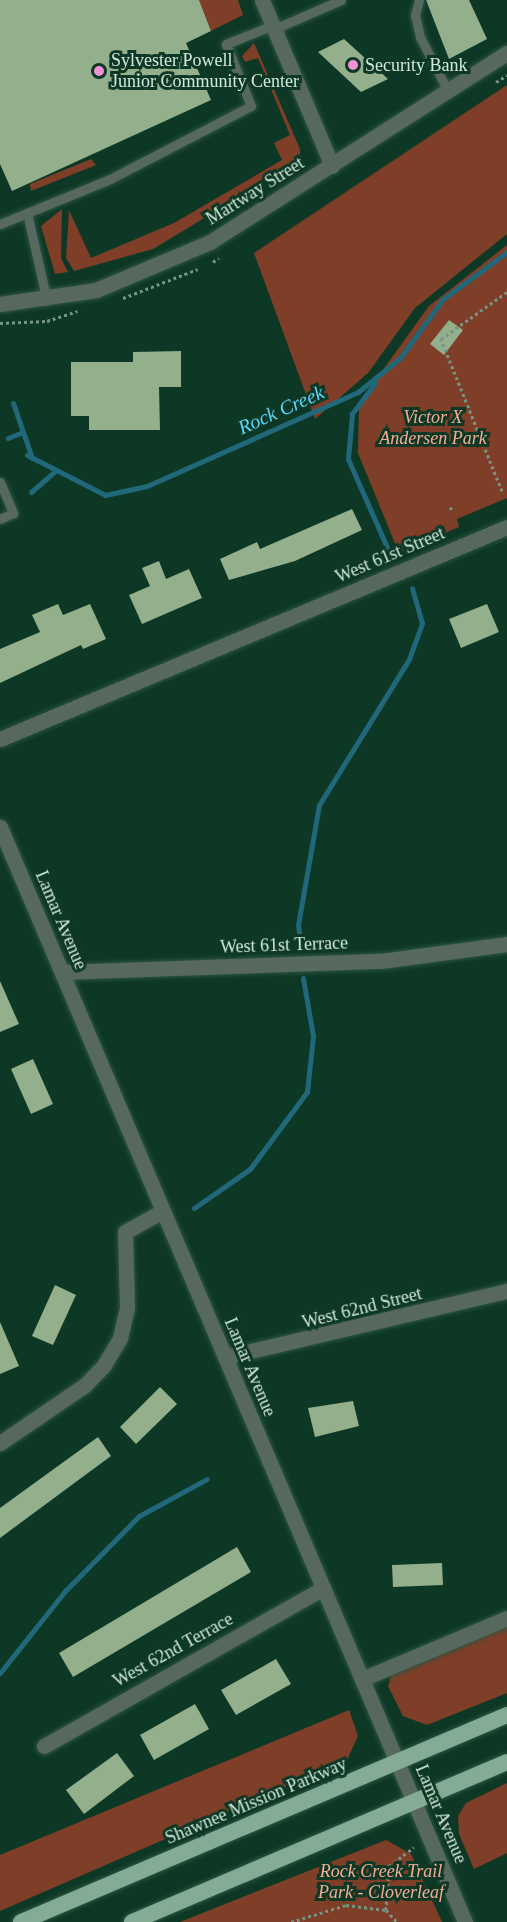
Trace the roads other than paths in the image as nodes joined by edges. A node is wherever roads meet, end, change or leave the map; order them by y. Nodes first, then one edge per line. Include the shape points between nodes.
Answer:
1 (262, 0) edge
2 (341, 0) edge
3 (419, 0) edge
4 (273, 27) junction
5 (507, 53) edge
6 (448, 91) junction
7 (332, 166) junction
8 (27, 213) junction
9 (0, 224) edge
10 (47, 301) junction
11 (0, 304) edge
12 (0, 482) edge
13 (0, 519) edge
14 (507, 527) edge
15 (0, 739) edge
16 (0, 827) edge
17 (507, 944) edge
18 (62, 972) junction
19 (161, 1212) junction
20 (507, 1291) edge
21 (225, 1358) junction
22 (0, 1443) edge
23 (322, 1589) junction
24 (507, 1617) edge
25 (362, 1678) junction
26 (507, 1714) edge
27 (44, 1746) dead end
28 (398, 1761) junction
29 (507, 1762) edge
30 (415, 1801) junction
31 (21, 1922) edge
32 (132, 1922) edge
33 (465, 1922) edge

1 - 4 street
2 - 4 lane
3 - 6 lane via 414,15 420,37
4 - 7 street
4 - 8 lane via 226,44 250,105 110,179
5 - 6 street, Martway Street
6 - 7 street, Martway Street
7 - 10 street, Martway Street via 210,242 96,290
8 - 9 lane
8 - 10 lane
10 - 11 street, Martway Street
12 - 13 lane via 13,513
14 - 15 street, West 61st Street
16 - 18 street, Lamar Avenue
17 - 18 street, West 61st Terrace via 381,961
18 - 19 street, Lamar Avenue
19 - 21 street, Lamar Avenue
19 - 22 street via 125,1232 127,1308 120,1338 104,1365 85,1385
20 - 21 street, West 62nd Street
21 - 23 street, Lamar Avenue
23 - 25 street, Lamar Avenue
23 - 27 street, West 62nd Terrace
24 - 25 street
25 - 28 street, Lamar Avenue
26 - 28 highway, Shawnee Mission Parkway
28 - 30 street, Lamar Avenue
28 - 31 highway, Shawnee Mission Parkway
29 - 30 highway
30 - 32 highway
30 - 33 street, Lamar Avenue

